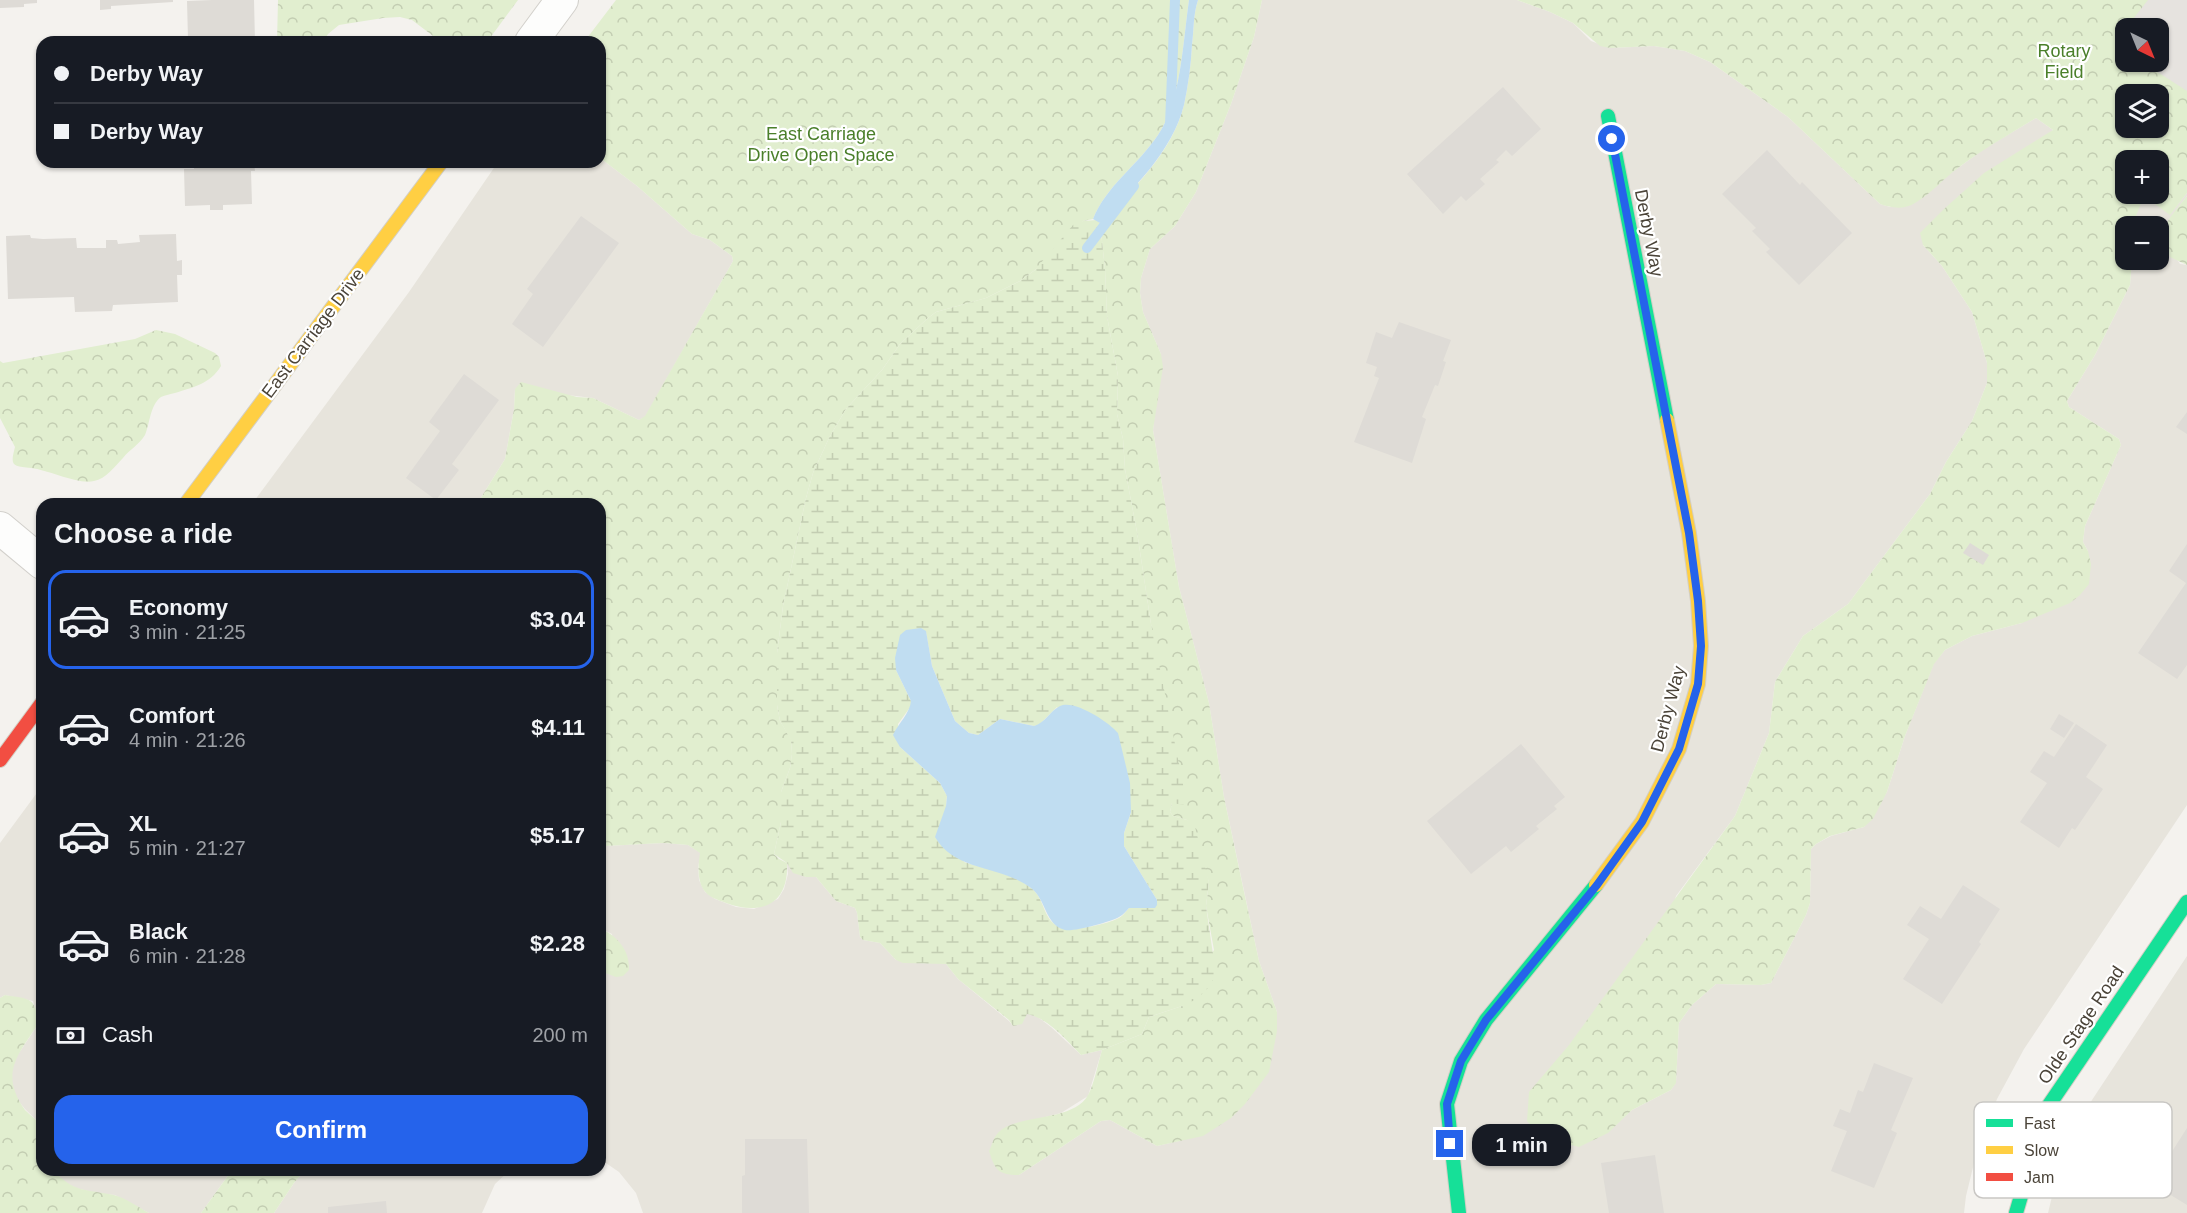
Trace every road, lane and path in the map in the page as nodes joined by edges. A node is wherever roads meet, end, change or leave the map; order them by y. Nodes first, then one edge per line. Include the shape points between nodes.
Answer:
1 (562, 0) edge
2 (535, 36) edge
3 (1608, 116) dead end
4 (437, 168) edge
5 (190, 498) edge
6 (0, 528) edge
7 (36, 559) edge
8 (36, 711) edge
9 (0, 760) edge
10 (2187, 902) edge
11 (2051, 1102) edge
12 (2020, 1198) edge
13 (1459, 1213) edge
14 (2016, 1213) edge

1 - 2 street
3 - 13 street, Derby Way via 1689,533 1701,646 1698,684 1679,749 1642,822 1597,885 1486,1020 1461,1061 1447,1104
4 - 5 street, East Carriage Drive
6 - 7 street
8 - 9 street
10 - 11 street, Olde Stage Road
12 - 14 street, Olde Stage Road

